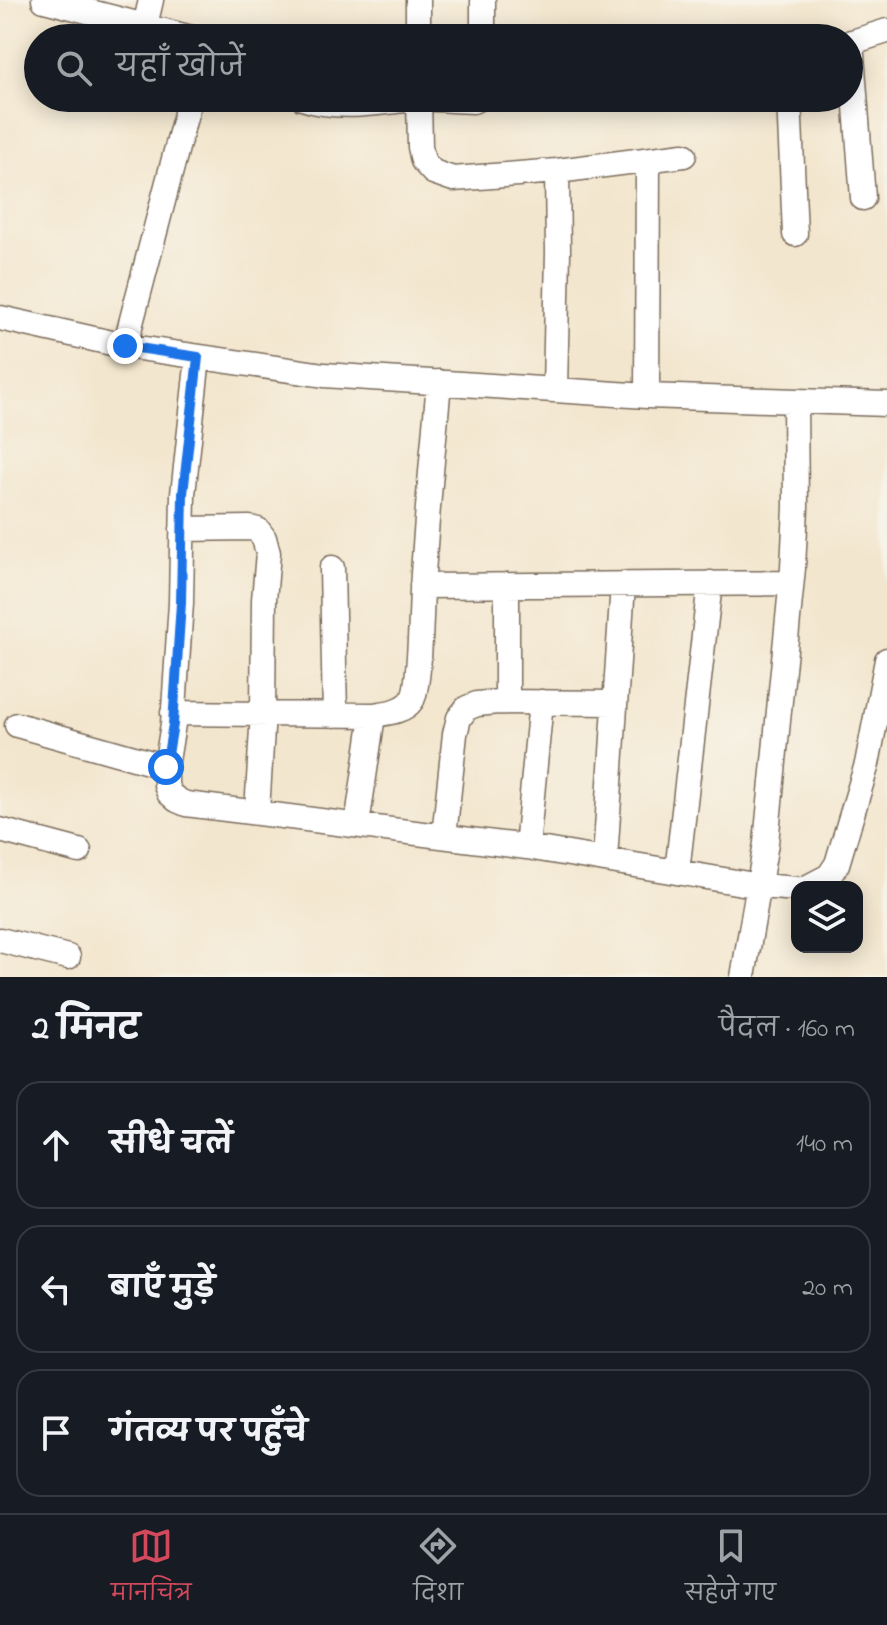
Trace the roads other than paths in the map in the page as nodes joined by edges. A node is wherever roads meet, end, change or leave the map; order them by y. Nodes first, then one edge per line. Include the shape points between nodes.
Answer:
1 (44, 0) edge
2 (151, 0) edge
3 (418, 0) edge
4 (483, 0) edge
5 (137, 24) edge
6 (145, 24) edge
7 (418, 24) edge
8 (483, 24) edge
9 (887, 31) edge
10 (863, 39) edge
11 (186, 112) edge
12 (419, 112) edge
13 (790, 112) edge
14 (856, 112) edge
15 (684, 155) dead end
16 (648, 161) junction
17 (557, 171) junction
18 (863, 198) dead end
19 (795, 234) dead end
20 (0, 318) edge
21 (125, 346) junction
22 (198, 357) junction
23 (439, 382) junction
24 (555, 389) junction
25 (647, 396) junction
26 (795, 401) junction
27 (887, 404) edge
28 (182, 529) junction
29 (332, 568) dead end
30 (710, 583) junction
31 (791, 583) junction
32 (623, 584) junction
33 (507, 585) junction
34 (422, 586) junction
35 (887, 660) edge
36 (885, 686) edge
37 (507, 702) junction
38 (541, 702) junction
39 (615, 703) junction
40 (173, 713) junction
41 (263, 713) junction
42 (335, 715) junction
43 (373, 715) junction
44 (17, 725) dead end
45 (166, 767) junction
46 (257, 812) junction
47 (357, 825) junction
48 (0, 830) edge
49 (444, 836) junction
50 (527, 847) junction
51 (79, 851) dead end
52 (605, 860) junction
53 (677, 872) junction
54 (819, 881) edge
55 (760, 886) junction
56 (791, 889) edge
57 (0, 940) edge
58 (68, 957) dead end
59 (743, 977) edge

1 - 5 street
2 - 6 street
3 - 7 street
4 - 8 street
9 - 10 street
11 - 21 street
12 - 17 street via 423,161 433,172 453,179
13 - 19 street
14 - 18 street
15 - 16 street
16 - 17 street
16 - 25 street
17 - 24 street
20 - 21 street
21 - 22 street
22 - 23 street via 324,375
22 - 28 street
23 - 24 street
23 - 34 street
24 - 25 street
25 - 26 street
26 - 27 street
26 - 31 street
28 - 40 street
28 - 41 street via 250,528 264,538 268,553
29 - 42 street
30 - 31 street
30 - 32 street
30 - 53 street
31 - 55 street
32 - 33 street
32 - 39 street
33 - 34 street
33 - 37 street
34 - 43 street via 413,699 404,707
35 - 36 street
36 - 54 street via 837,864
37 - 38 street
37 - 49 street via 477,704 459,718
38 - 39 street
38 - 50 street
39 - 52 street
40 - 41 street
40 - 45 street
41 - 42 street
41 - 46 street
42 - 43 street
43 - 47 street
44 - 45 street
45 - 46 street via 166,785 177,800
46 - 47 street
47 - 49 street
48 - 51 street
49 - 50 street
50 - 52 street
52 - 53 street
53 - 55 street
55 - 56 street
55 - 59 street
57 - 58 street

